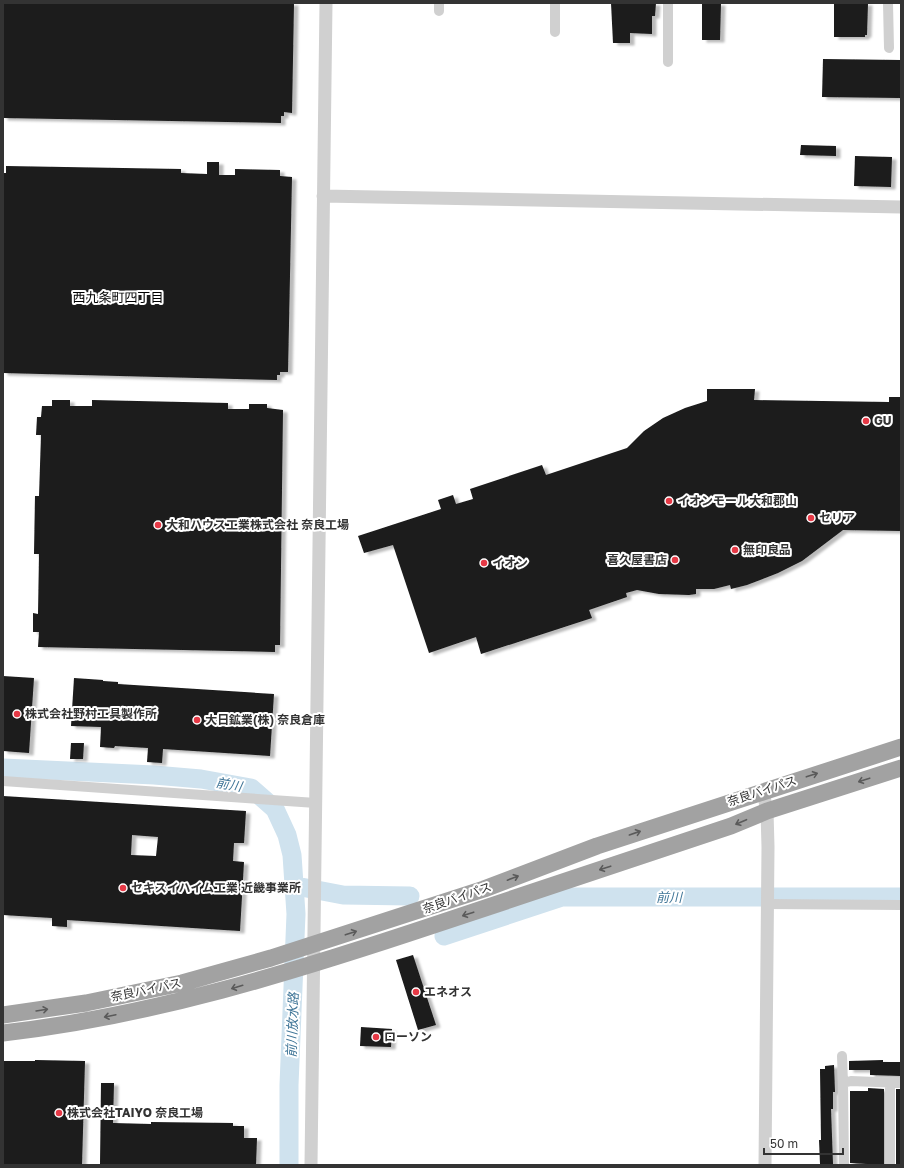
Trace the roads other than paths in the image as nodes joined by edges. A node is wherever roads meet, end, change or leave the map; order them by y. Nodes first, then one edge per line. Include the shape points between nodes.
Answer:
1 (326, 3) edge
2 (555, 3) edge
3 (668, 3) edge
4 (888, 3) edge
5 (555, 32) dead end
6 (889, 48) dead end
7 (668, 62) dead end
8 (323, 196) junction
9 (901, 207) edge
10 (901, 746) edge
11 (901, 768) edge
12 (3, 781) edge
13 (763, 792) junction
14 (316, 803) junction
15 (767, 811) junction
16 (767, 897) junction
17 (901, 905) edge
18 (306, 947) junction
19 (272, 967) junction
20 (306, 967) junction
21 (3, 1015) edge
22 (3, 1033) edge
23 (842, 1056) dead end
24 (890, 1082) junction
25 (842, 1083) junction
26 (901, 1083) edge
27 (311, 1165) edge
28 (765, 1165) edge
29 (844, 1165) edge
30 (890, 1165) edge

1 - 8 street
2 - 5 street
3 - 7 street
4 - 6 street
8 - 9 street
8 - 14 street
13 -> 10 highway, 奈良バイパス
11 -> 15 highway, 奈良バイパス
12 - 14 street
13 - 15 street
18 -> 13 highway, 奈良バイパス via 484,889 597,846
14 - 18 street
15 - 16 street
15 -> 20 highway, 奈良バイパス via 731,826
16 - 17 street
16 - 28 street
18 - 19 highway, 奈良バイパス
18 - 20 street
19 - 20 highway, 奈良バイパス
21 -> 19 highway, 奈良バイパス via 86,1003
19 -> 22 highway, 奈良バイパス via 234,988 177,1003 87,1021
20 - 27 street
23 - 25 street
24 - 25 street
24 - 26 street
24 - 30 street
25 - 29 street

